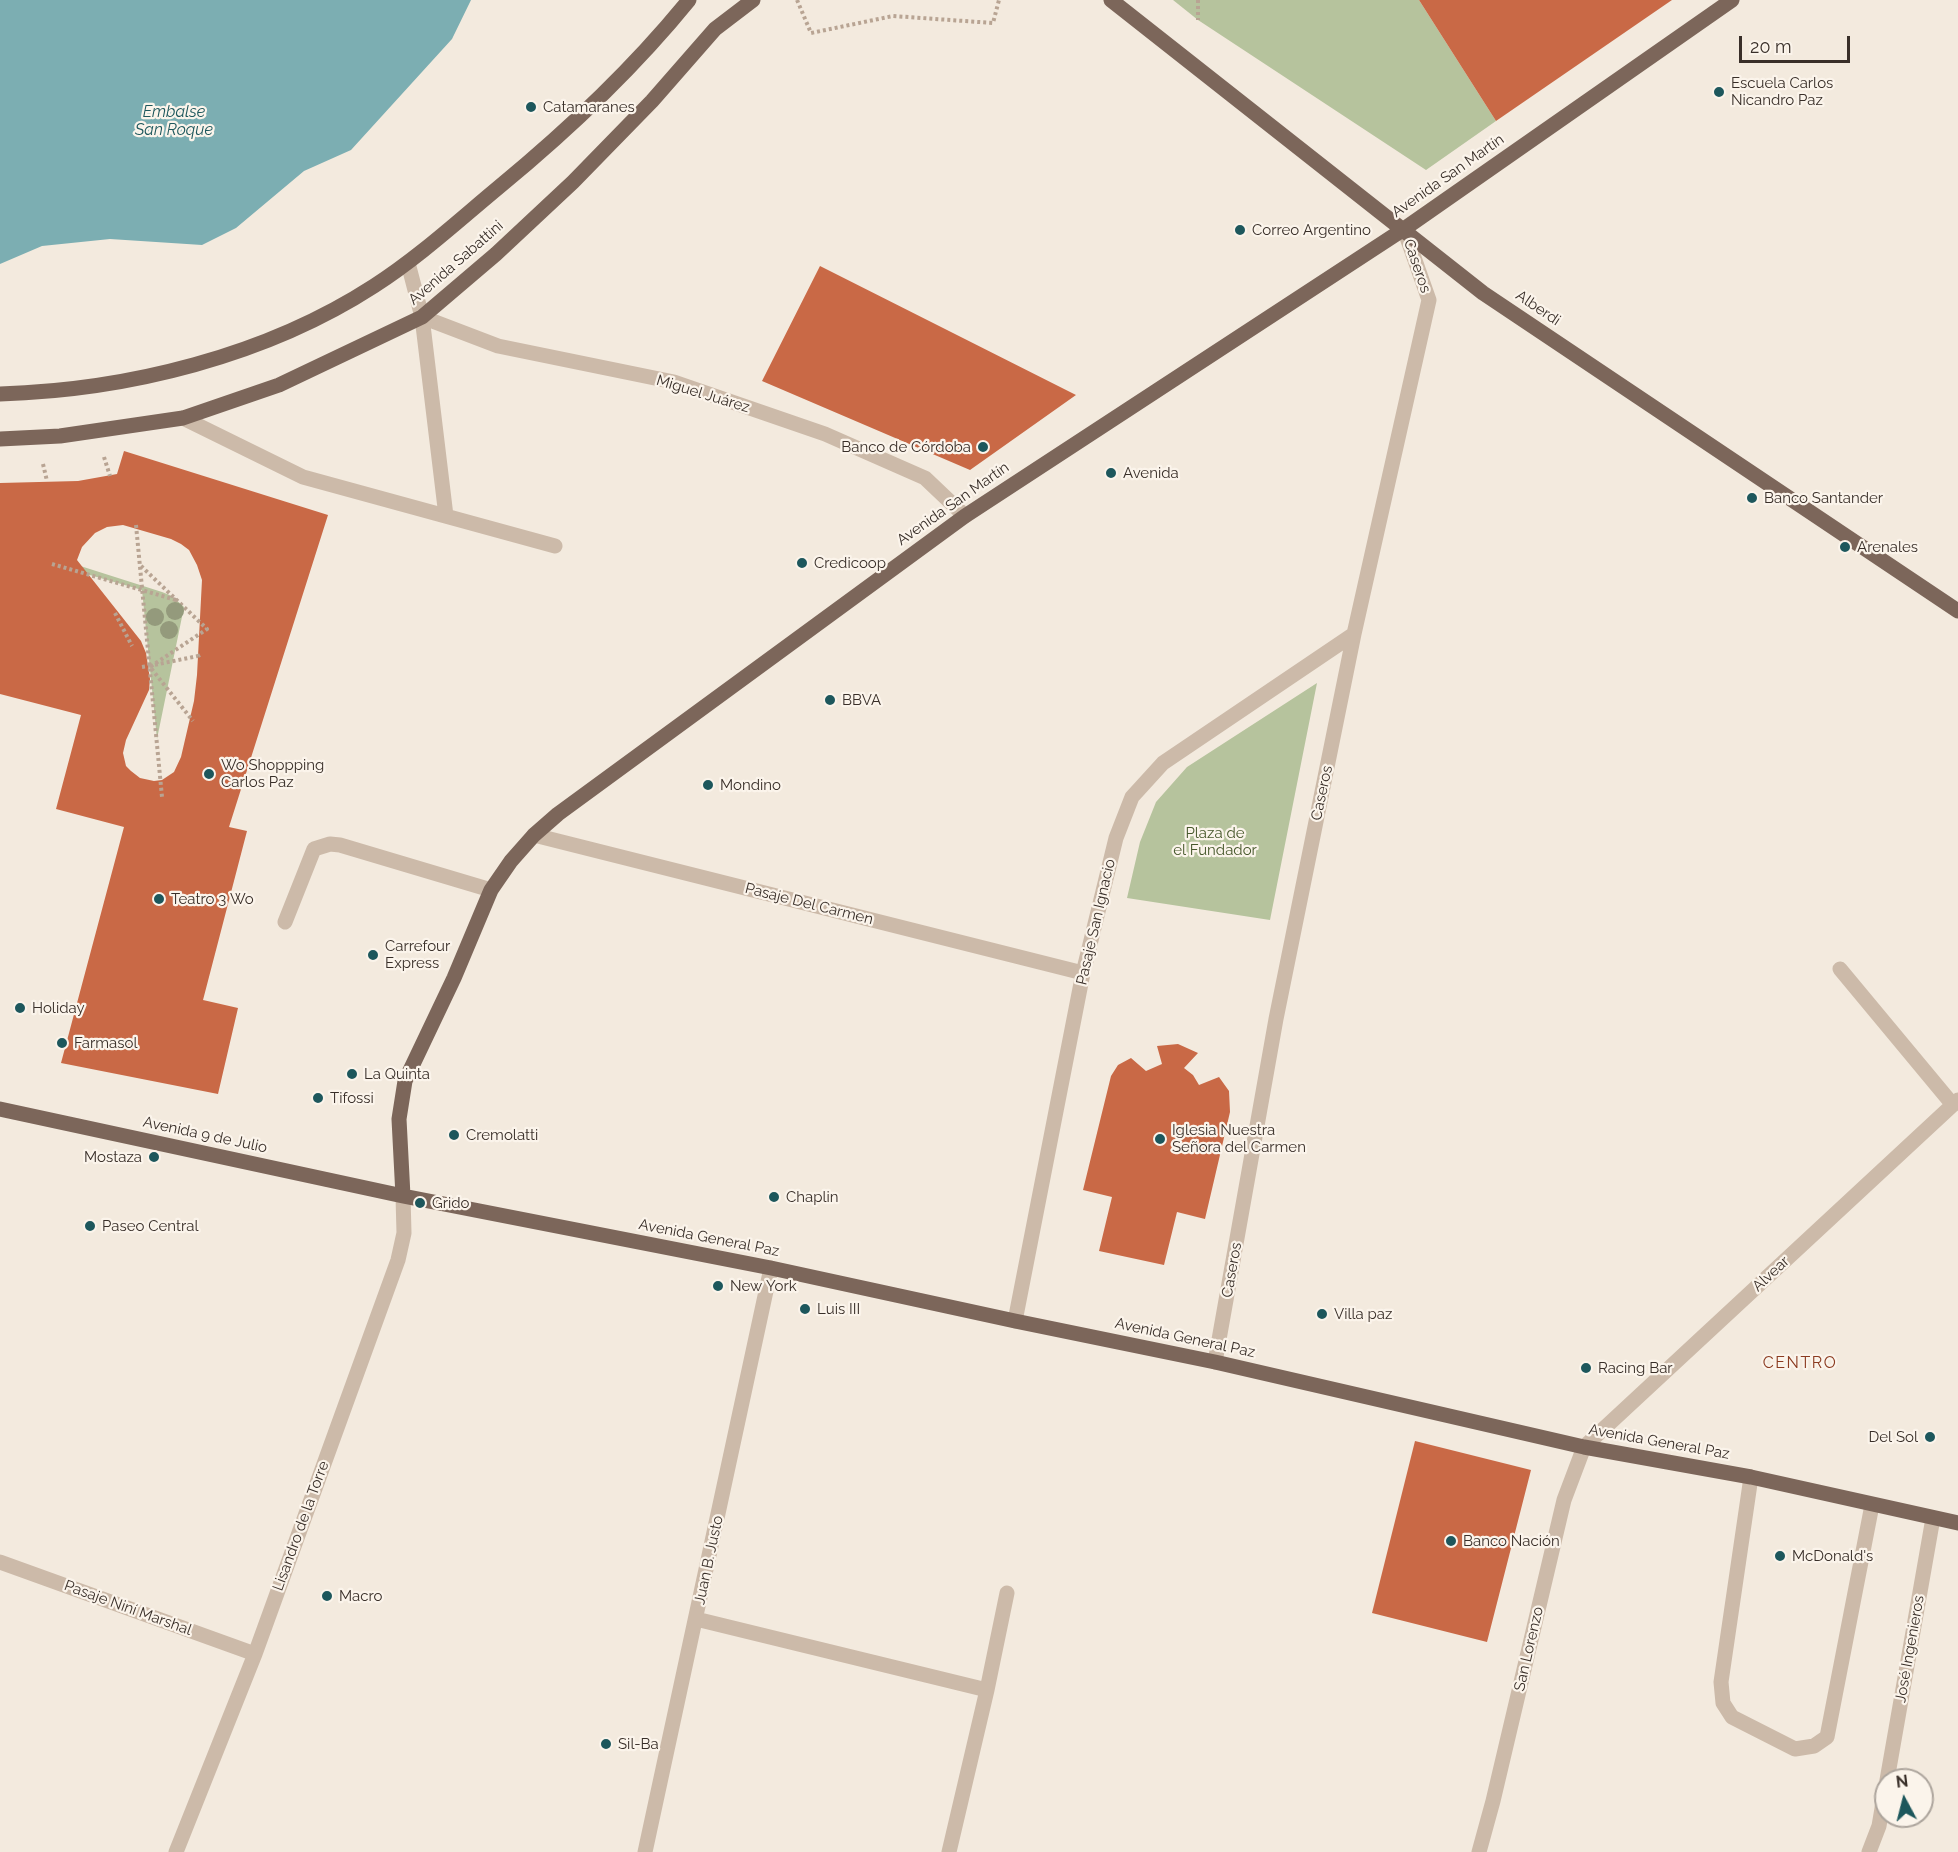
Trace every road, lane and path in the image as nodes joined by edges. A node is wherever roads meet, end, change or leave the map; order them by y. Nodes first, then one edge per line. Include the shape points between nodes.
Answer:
1 (689, 0) edge
2 (753, 0) edge
3 (798, 0) edge
4 (999, 0) edge
5 (1097, 0) edge
6 (1198, 0) edge
7 (1732, 0) edge
8 (1114, 4) edge
9 (1198, 20) dead end
10 (1404, 229) junction
11 (408, 263) junction
12 (422, 318) junction
13 (0, 394) edge
14 (183, 418) junction
15 (0, 439) edge
16 (105, 462) dead end
17 (45, 470) dead end
18 (110, 476) dead end
19 (47, 481) dead end
20 (446, 516) junction
21 (965, 516) junction
22 (136, 525) dead end
23 (555, 546) dead end
24 (52, 564) dead end
25 (140, 565) junction
26 (142, 590) junction
27 (177, 600) junction
28 (1958, 611) edge
29 (115, 614) dead end
30 (1354, 634) junction
31 (132, 646) dead end
32 (199, 655) dead end
33 (149, 666) junction
34 (142, 668) dead end
35 (192, 721) dead end
36 (162, 797) dead end
37 (534, 835) junction
38 (491, 890) junction
39 (285, 922) dead end
40 (1840, 969) dead end
41 (1083, 973) junction
42 (1955, 1102) edge
43 (0, 1109) edge
44 (403, 1196) junction
45 (771, 1268) junction
46 (1015, 1321) junction
47 (1215, 1362) junction
48 (1584, 1447) junction
49 (1752, 1477) junction
50 (1872, 1505) junction
51 (1933, 1518) junction
52 (1958, 1523) edge
53 (0, 1562) edge
54 (1007, 1593) dead end
55 (696, 1619) junction
56 (255, 1654) junction
57 (987, 1690) junction
58 (1889, 1768) edge
59 (1879, 1828) edge
60 (176, 1852) edge
61 (645, 1852) edge
62 (949, 1852) edge
63 (1479, 1852) edge
64 (1869, 1852) edge

1 - 11 main road, Avenida Sabattini via 655,42 543,150
2 - 12 main road, Avenida Sabattini via 715,29 573,182
3 - 4 path via 811,33 893,16 993,23
5 - 8 main road, Alberdi
6 - 9 path
7 - 10 main road, Avenida San Martín
8 - 10 main road, Alberdi
10 - 21 main road, Avenida San Martín
10 - 28 main road, Alberdi via 1483,293
10 - 30 street, Caseros via 1429,300
11 - 12 street
11 - 13 main road, Avenida Sabattini via 316,318 251,348 158,374 45,393
12 - 14 main road, Avenida Sabattini via 279,386
12 - 20 street
12 - 21 street, Miguel Juárez via 498,346 675,382 825,434 925,478
14 - 15 main road, Avenida Sabattini via 60,436
14 - 20 street via 303,477
16 - 18 path
17 - 19 path
20 - 23 street
21 - 37 main road, Avenida San Martín
22 - 25 path
24 - 26 path
25 - 26 path
25 - 27 path
26 - 27 path
26 - 33 path
27 - 33 path via 207,629
29 - 31 path
30 - 41 street, Pasaje San Ignacio via 1163,763 1132,797 1116,838
30 - 47 street, Caseros via 1276,1019
32 - 33 path, bridge
33 - 34 path
33 - 35 path
33 - 36 path
37 - 38 main road, Avenida San Martín
37 - 41 street, Pasaje Del Carmen
38 - 39 street via 330,844 314,849
38 - 44 main road, Avenida San Martín via 405,1081 399,1119
40 - 42 street
41 - 46 street, Pasaje San Ignacio
42 - 48 street, Alvear
43 - 44 main road, Avenida 9 de Julio
44 - 45 main road, Avenida General Paz
44 - 56 street, Lisandro de la Torre via 404,1233 398,1260
45 - 46 main road, Avenida General Paz
45 - 55 street, Juan B. Justo
46 - 47 main road, Avenida General Paz
47 - 48 main road, Avenida General Paz
48 - 49 main road, Avenida General Paz
48 - 63 street, San Lorenzo via 1564,1500
49 - 50 main road, Avenida General Paz
49 - 50 street via 1721,1682 1723,1703 1732,1717 1795,1749 1814,1746 1827,1737
50 - 51 main road, Avenida General Paz
51 - 52 main road, Avenida General Paz
51 - 58 street, José Ingenieros
53 - 56 street, Pasaje Niní Marshal
54 - 57 street
55 - 57 street
55 - 61 street, Juan B. Justo
56 - 60 street, Lisandro de la Torre
57 - 62 street
59 - 64 street

